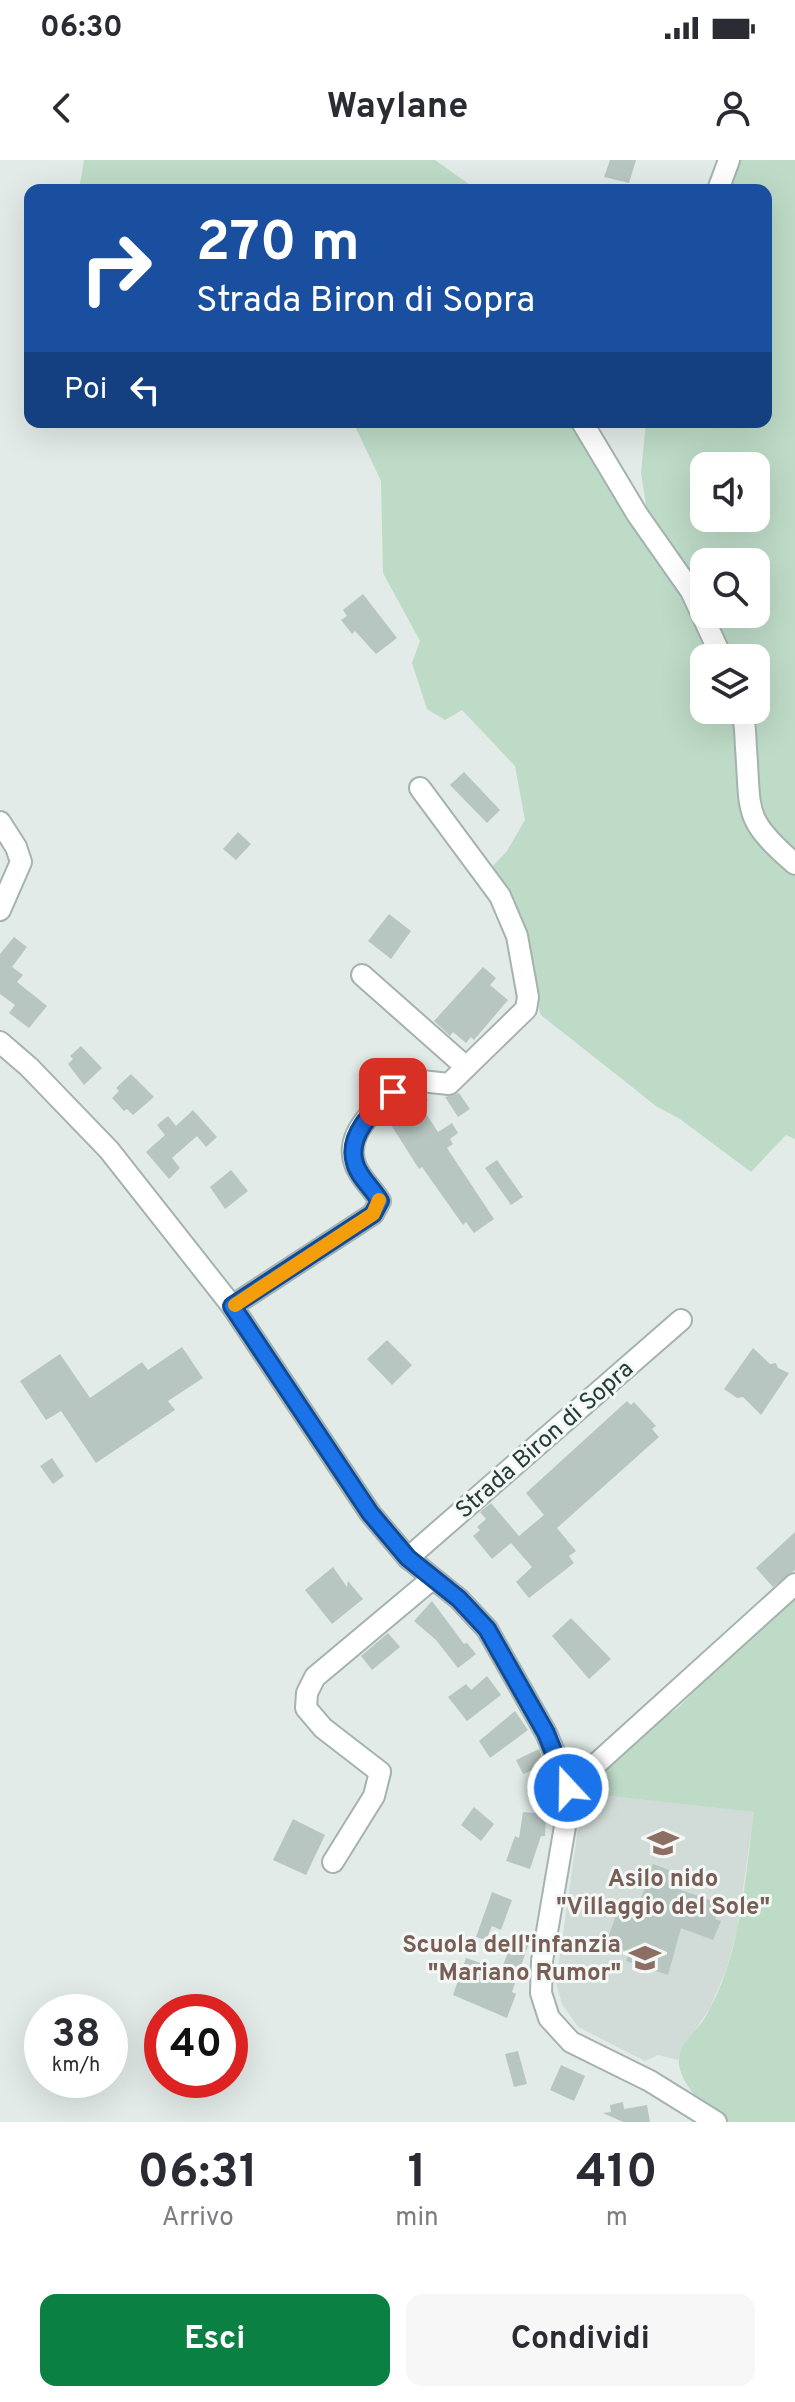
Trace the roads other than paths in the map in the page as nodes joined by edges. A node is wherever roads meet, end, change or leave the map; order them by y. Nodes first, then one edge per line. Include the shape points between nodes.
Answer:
1 (729, 160) edge
2 (720, 184) edge
3 (586, 428) edge
4 (716, 644) edge
5 (743, 724) edge
6 (420, 788) dead end
7 (0, 822) edge
8 (795, 864) edge
9 (0, 910) edge
10 (362, 975) dead end
11 (0, 1042) edge
12 (466, 1067) junction
13 (232, 1306) junction
14 (681, 1320) dead end
15 (408, 1558) junction
16 (432, 1579) junction
17 (795, 1584) edge
18 (567, 1782) junction
19 (333, 1862) dead end
20 (716, 2122) edge

1 - 2 street
3 - 4 street via 691,591
5 - 8 street via 753,820
6 - 12 street via 500,896 517,936 526,981 526,1009
7 - 9 street via 21,862
10 - 12 street
11 - 13 street via 109,1150
12 - 13 street via 449,1084 412,1080 364,1123 355,1164 380,1201 373,1214
13 - 15 street via 370,1513
14 - 15 street, Strada Biron di Sopra
15 - 16 street
16 - 18 street via 487,1629 546,1733
16 - 19 street via 334,1659 307,1693 306,1708 323,1728 380,1772 374,1796
17 - 18 street via 594,1766
18 - 20 street via 569,1810 542,1961 541,1993 549,2018 571,2042 650,2081

